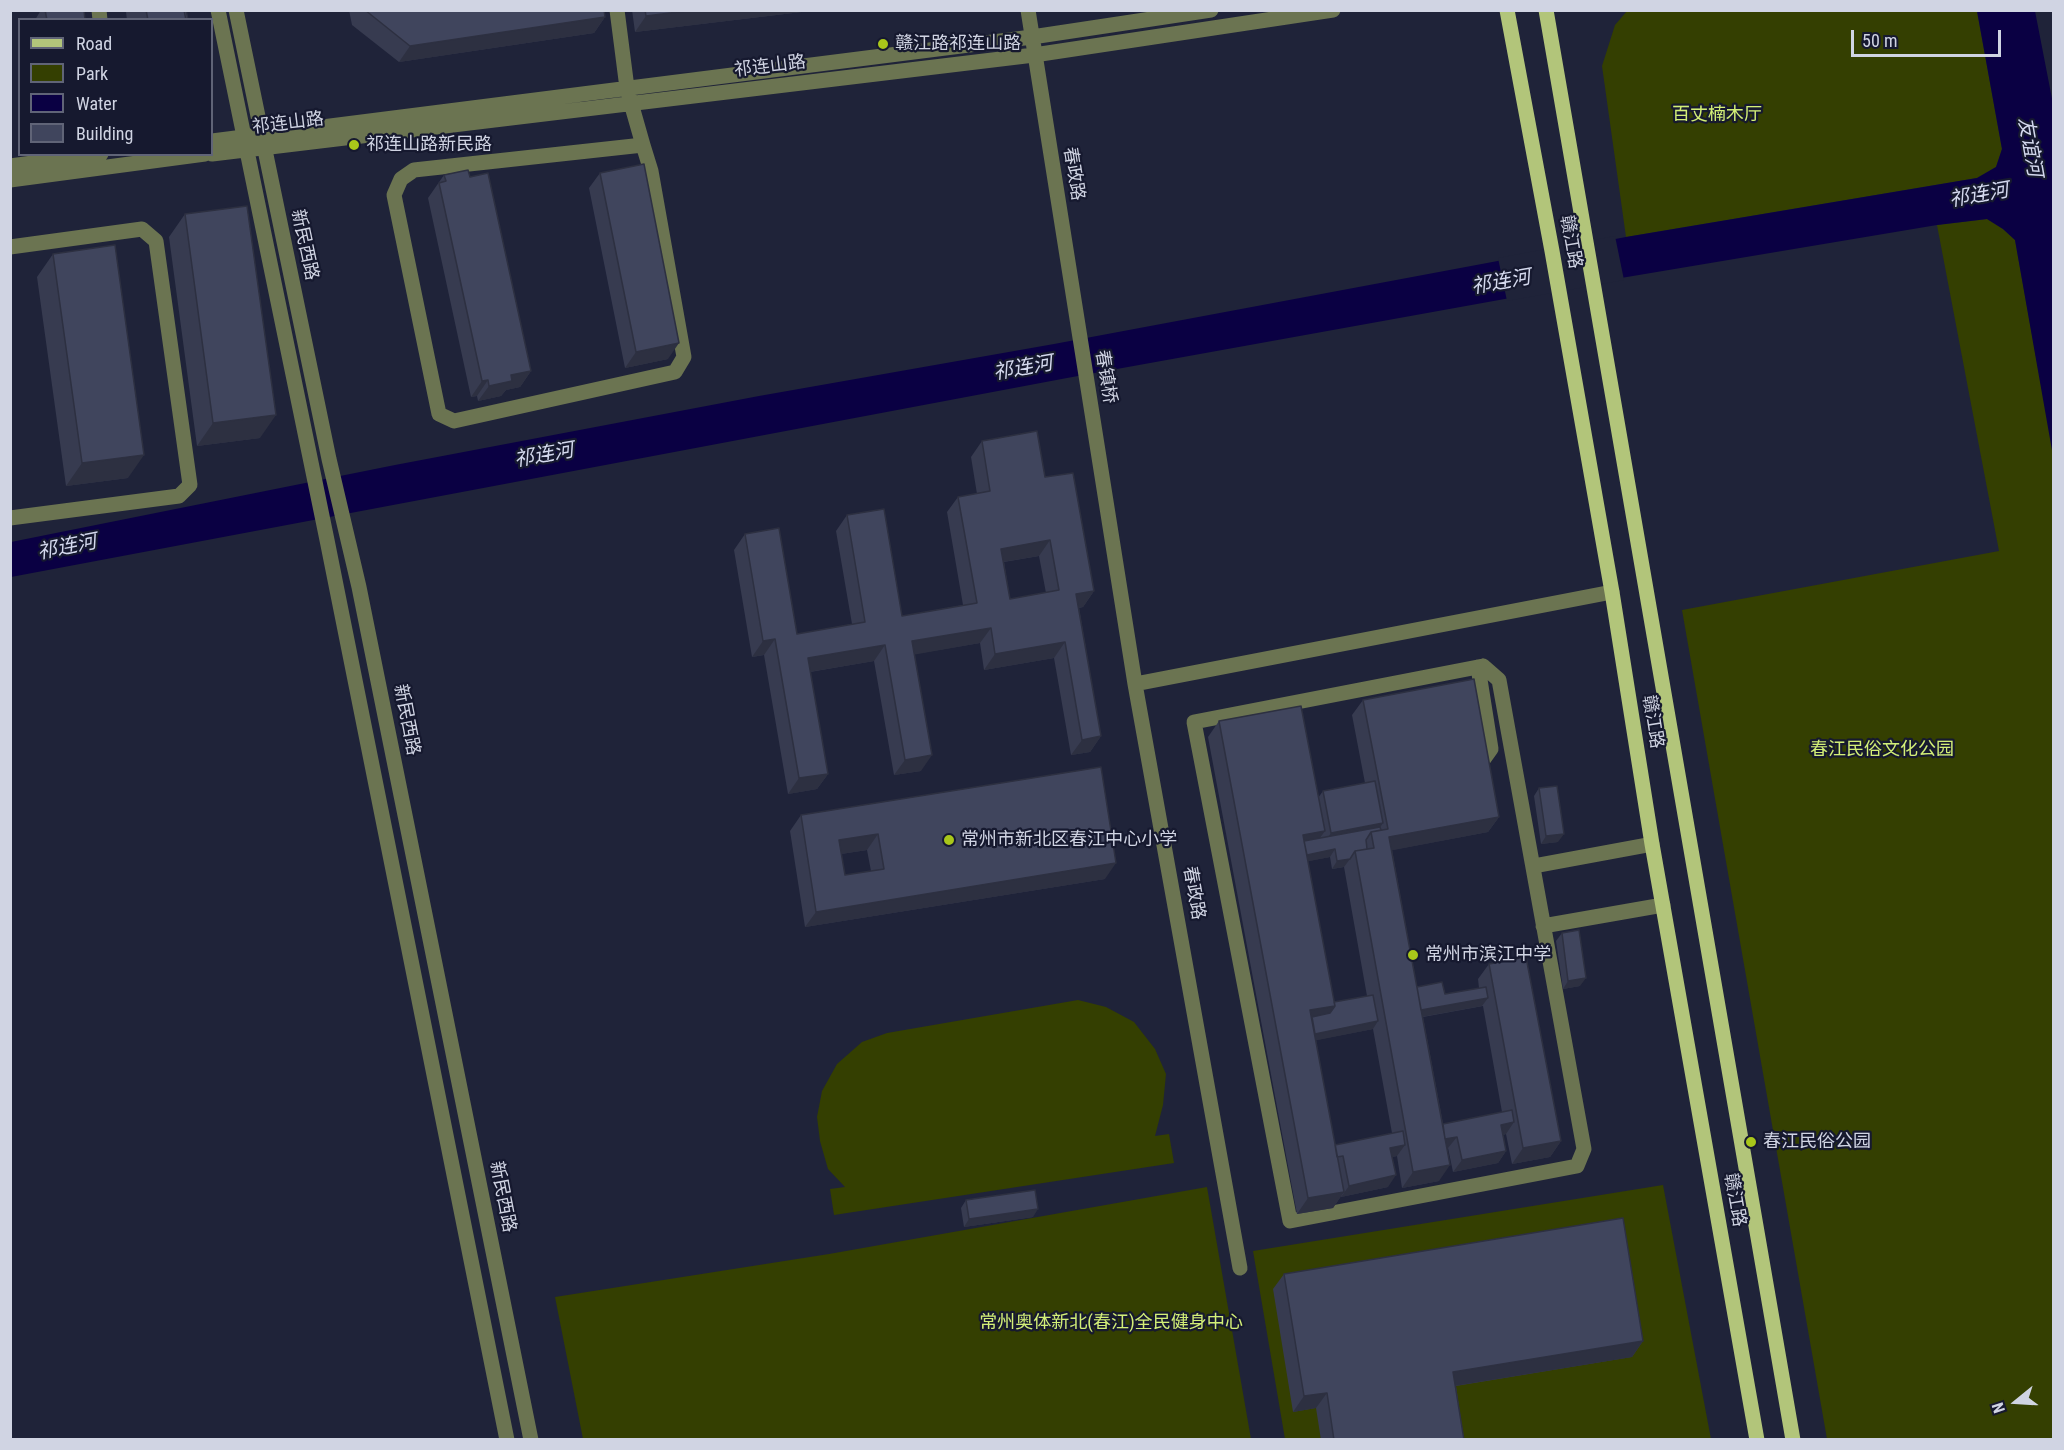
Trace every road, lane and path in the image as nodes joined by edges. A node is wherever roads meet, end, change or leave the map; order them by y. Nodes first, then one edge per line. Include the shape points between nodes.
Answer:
1 (218, 10) edge
2 (236, 10) edge
3 (616, 10) edge
4 (1028, 10) edge
5 (1211, 10) edge
6 (1332, 10) edge
7 (1507, 10) edge
8 (1546, 10) edge
9 (1032, 38) junction
10 (1034, 55) junction
11 (629, 96) junction
12 (213, 141) edge
13 (262, 141) junction
14 (245, 143) junction
15 (643, 146) junction
16 (213, 154) edge
17 (86, 156) edge
18 (190, 156) edge
19 (10, 166) edge
20 (10, 180) edge
21 (10, 247) edge
22 (1080, 343) joint
23 (1092, 417) joint
24 (10, 518) edge
25 (1612, 592) junction
26 (1478, 667) junction
27 (1136, 684) junction
28 (1481, 763) edge
29 (1652, 844) junction
30 (1533, 866) junction
31 (1663, 905) junction
32 (1543, 926) junction
33 (1240, 1268) dead end
34 (507, 1440) edge
35 (531, 1440) edge
36 (1756, 1440) edge
37 (1793, 1440) edge

1 - 14 street, 新民西路
2 - 13 street, 新民西路
3 - 11 street
4 - 9 street, 春政路
5 - 9 street, 祁连山路
6 - 10 street, 祁连山路
7 - 25 main road, 赣江路
8 - 37 main road, 赣江路
9 - 10 street, 春政路
9 - 11 street, 祁连山路
10 - 11 street, 祁连山路
10 - 22 street, 春政路
11 - 13 street, 祁连山路
11 - 15 street
12 - 14 street, 祁连山路
13 - 14 street, 祁连山路
13 - 35 street, 新民西路 via 347,536
14 - 16 street, 祁连山路
14 - 34 street, 新民西路
15 - 15 street via 414,170 401,179 394,195 439,414 454,421 675,372 684,357 651,171
17 - 19 street
18 - 20 street
21 - 24 street via 142,229 156,241 190,485 179,496
22 - 23 street, 春镇桥
23 - 27 street, 春政路
25 - 27 street
25 - 29 main road, 赣江路
26 - 28 street via 1491,749
26 - 30 street via 1483,666 1499,680
26 - 32 street via 1194,722 1290,1221 1577,1166 1584,1149
27 - 33 street, 春政路
29 - 30 street
29 - 31 main road, 赣江路
30 - 32 street
31 - 32 street
31 - 36 main road, 赣江路

